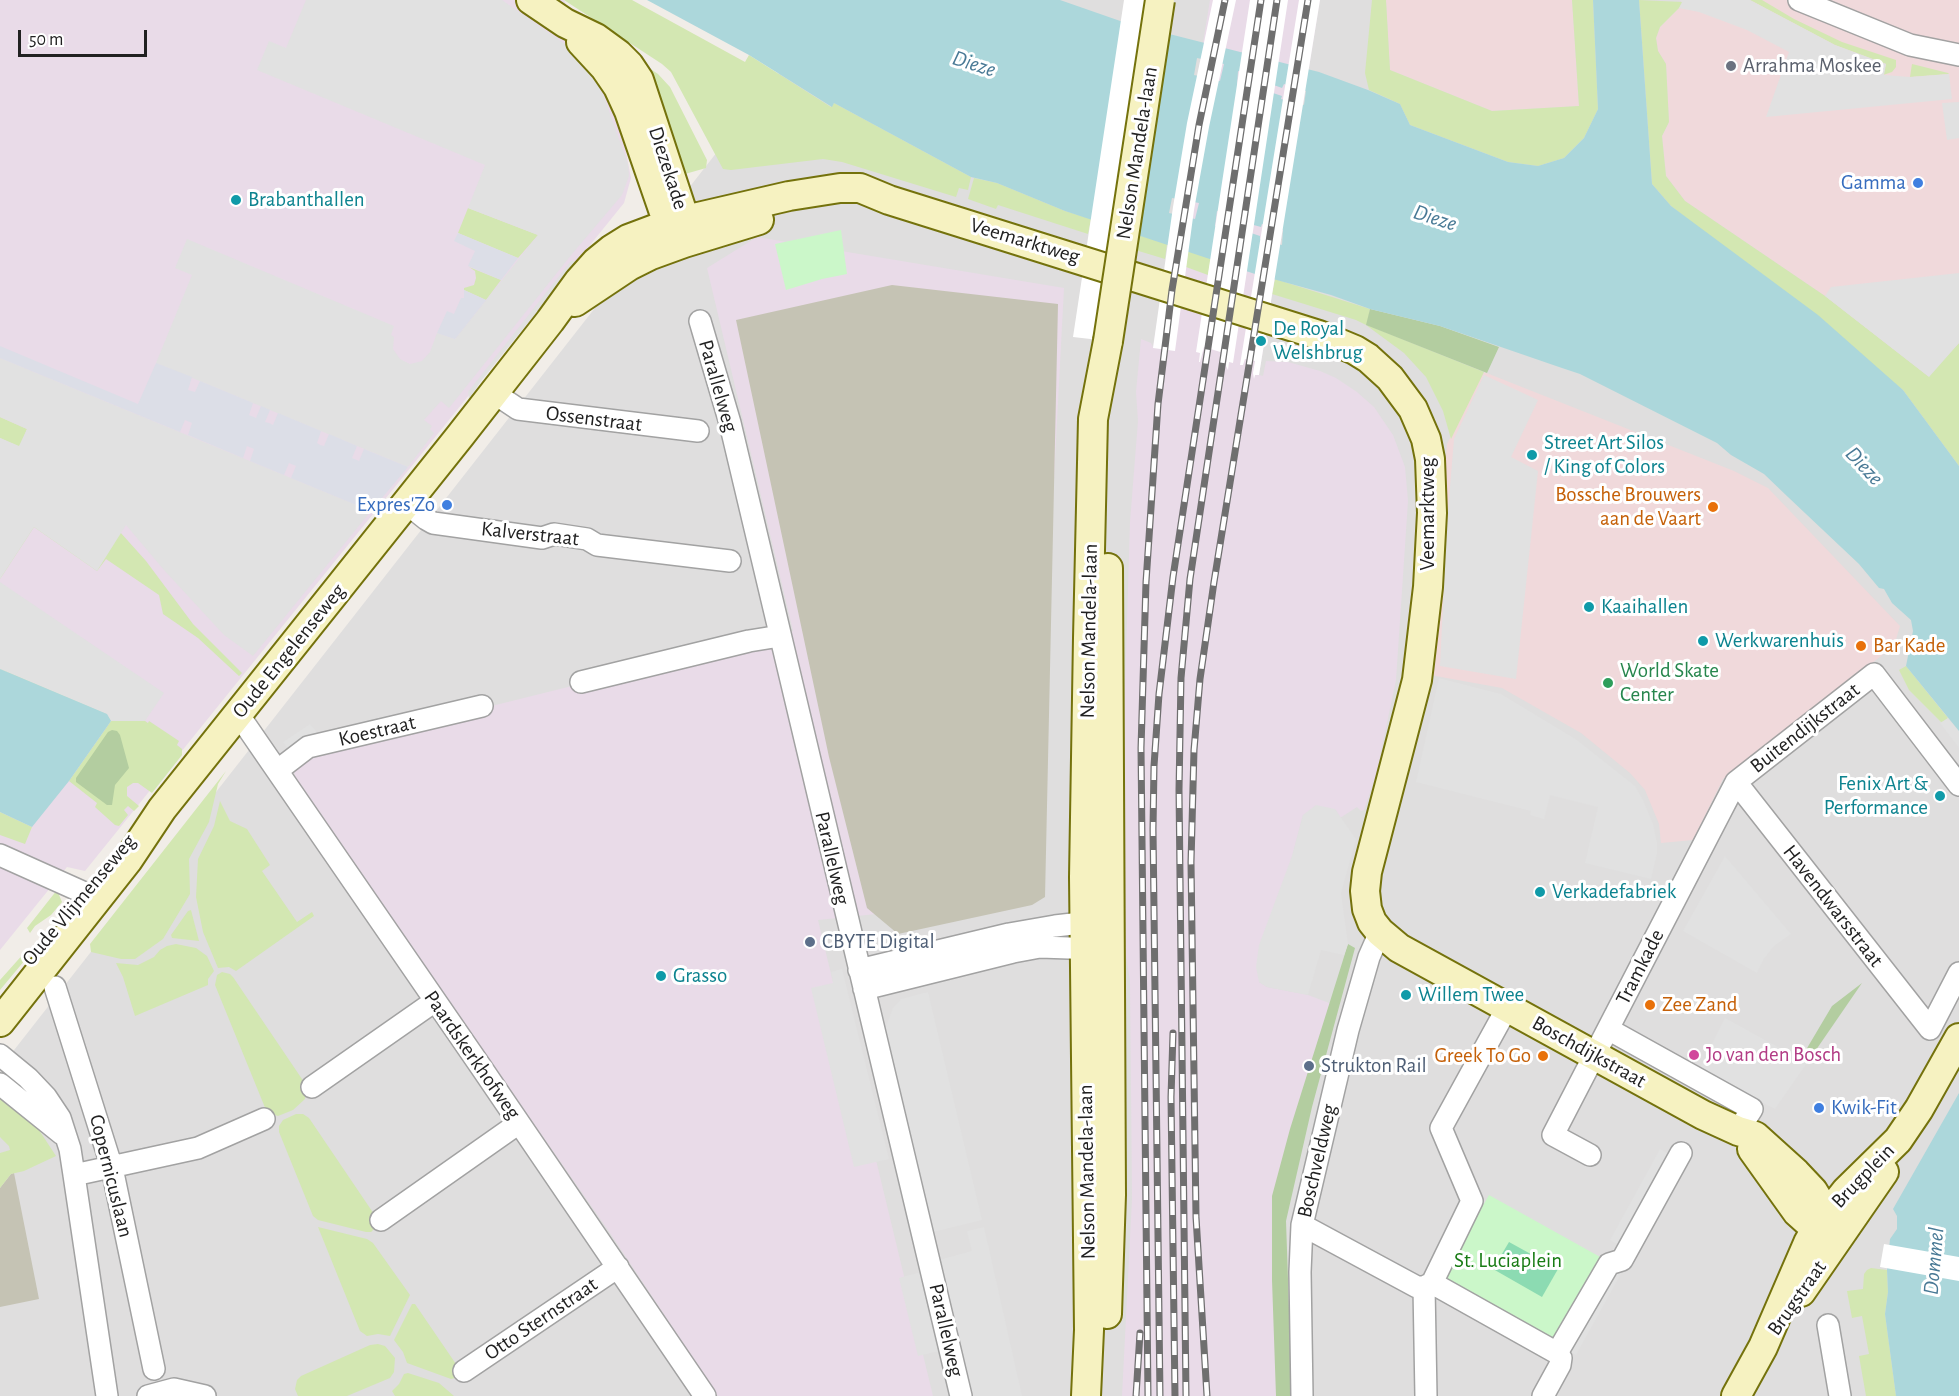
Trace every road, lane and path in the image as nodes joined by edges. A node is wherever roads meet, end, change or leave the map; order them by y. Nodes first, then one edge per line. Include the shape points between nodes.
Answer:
1 (531, 0) edge
2 (1160, 0) edge
3 (1799, 0) edge
4 (1831, 6) edge
5 (1959, 55) edge
6 (679, 229) junction
7 (700, 321) dead end
8 (494, 393) junction
9 (698, 431) dead end
10 (406, 503) junction
11 (730, 561) dead end
12 (780, 636) junction
13 (581, 682) dead end
14 (482, 706) dead end
15 (238, 714) junction
16 (278, 770) junction
17 (1736, 783) junction
18 (1959, 785) edge
19 (0, 855) edge
20 (91, 895) junction
21 (1380, 932) junction
22 (1097, 935) junction
23 (1959, 974) edge
24 (861, 979) junction
25 (55, 987) dead end
26 (0, 996) edge
27 (435, 1001) junction
28 (1507, 1008) junction
29 (0, 1022) edge
30 (1608, 1029) junction
31 (1959, 1038) edge
32 (0, 1055) edge
33 (1595, 1056) junction
34 (0, 1084) edge
35 (312, 1087) dead end
36 (264, 1119) dead end
37 (519, 1123) junction
38 (1738, 1131) junction
39 (65, 1136) junction
40 (1681, 1153) dead end
41 (1590, 1155) dead end
42 (112, 1168) junction
43 (75, 1175) junction
44 (381, 1220) dead end
45 (1821, 1221) junction
46 (1302, 1225) junction
47 (618, 1267) junction
48 (1428, 1285) junction
49 (1790, 1289) joint
50 (1828, 1326) dead end
51 (1763, 1347) junction
52 (1557, 1353) junction
53 (154, 1369) dead end
54 (464, 1371) dead end
55 (156, 1395) edge
56 (107, 1396) edge
57 (205, 1396) edge
58 (705, 1396) edge
59 (961, 1396) edge
60 (1086, 1396) edge
61 (1103, 1396) edge
62 (1302, 1396) edge
63 (1426, 1396) edge
64 (1543, 1396) edge
65 (1736, 1396) edge
66 (1840, 1396) edge

1 - 6 street, Diezekade via 618,54 639,80
2 - 22 street, Nelson Mandela-laan, bridge via 1108,341 1109,637
3 - 4 street
4 - 5 street via 1910,45
6 - 8 street, Oude Engelenseweg via 550,321
6 - 21 street, Veemarktweg via 796,209 889,200 1318,335 1368,358 1390,378 1421,424 1432,485 1428,587 1417,680 1367,872 1367,909
7 - 12 street, Parallelweg via 728,417
8 - 9 street, Ossenstraat via 518,409
8 - 10 street, Oude Engelenseweg
10 - 11 street, Kalverstraat via 434,523 542,538 554,534 587,539 597,545
10 - 15 street, Oude Engelenseweg
12 - 13 street
12 - 24 street, Parallelweg
14 - 16 street, Koestraat via 308,747
15 - 16 street, Paardskerkhofweg
15 - 20 street, Oude Engelenseweg via 162,809 128,860
16 - 27 street, Paardskerkhofweg
17 - 18 street, Buitendijkstraat via 1874,674
17 - 23 street, Havendwarsstraat via 1930,1029
17 - 30 street, Tramkade
19 - 20 street
20 - 26 street, Oude Vlijmenseweg
20 - 29 street, Oude Vlijmenseweg
21 - 28 street, Boschdijkstraat via 1399,948
21 - 46 street, Boschveldweg via 1348,1030
22 - 24 street via 1009,934
22 - 60 street, Nelson Mandela-laan
22 - 61 street, Nelson Mandela-laan via 1111,1195
24 - 59 street, Parallelweg
25 - 42 street, Copernicuslaan
27 - 35 street
27 - 37 street, Paardskerkhofweg
28 - 33 street, Boschdijkstraat
28 - 48 street via 1441,1128 1472,1201
30 - 33 street, Tramkade
30 - 38 street, Boschdijkstraat via 1752,1109
31 - 45 street, Brugplein via 1898,1140
32 - 39 street, Copernicuslaan via 46,1097
33 - 38 street, Boschdijkstraat
33 - 41 street, Tramkade via 1553,1135
34 - 39 street, Copernicuslaan
36 - 42 street via 198,1148
37 - 44 street
37 - 47 street, Paardskerkhofweg
38 - 45 street, Boschdijkstraat via 1755,1136 1796,1173
39 - 43 street, Copernicuslaan
40 - 52 street via 1622,1260 1609,1264
42 - 43 street
42 - 53 street, Copernicuslaan
43 - 56 street, Copernicuslaan
45 - 49 street, Brugplein
45 - 51 street, Brugstraat
46 - 48 street via 1417,1287
46 - 62 street, Boschveldweg
47 - 54 street, Otto Sternstraat
47 - 58 street, Paardskerkhofweg
48 - 52 street
48 - 63 street
49 - 51 street, Brugstraat
50 - 66 street
51 - 65 street, Brugstraat
52 - 64 street via 1560,1365
55 - 57 street via 174,1389

